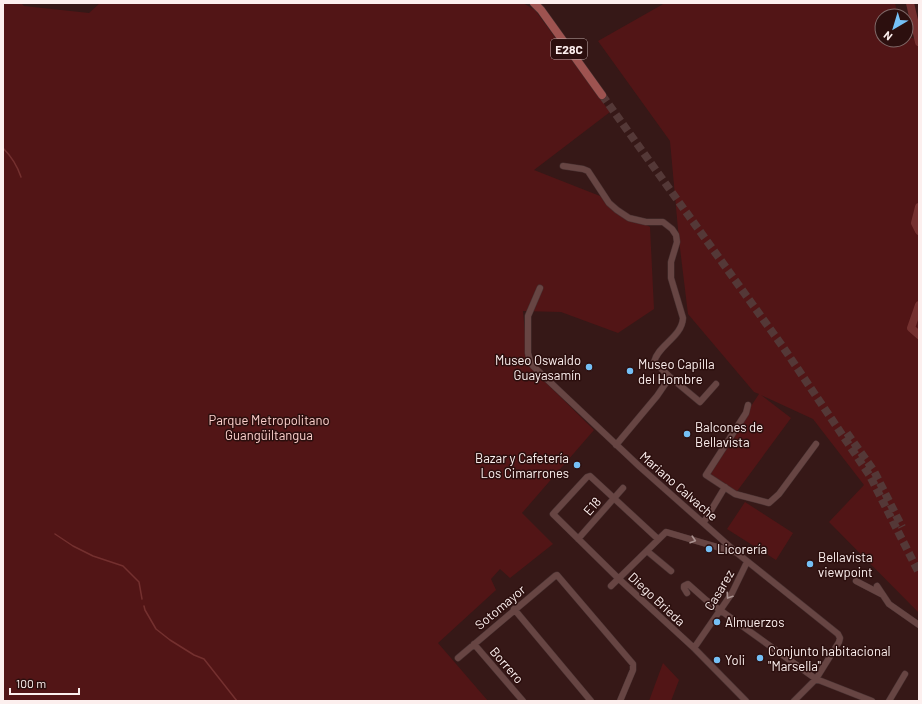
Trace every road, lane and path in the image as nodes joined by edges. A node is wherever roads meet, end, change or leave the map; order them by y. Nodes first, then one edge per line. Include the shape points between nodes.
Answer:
1 (534, 3) edge
2 (540, 3) edge
3 (563, 166) dead end
4 (540, 288) dead end
5 (670, 377) junction
6 (716, 384) dead end
7 (748, 405) dead end
8 (816, 444) dead end
9 (616, 445) junction
10 (725, 487) junction
11 (623, 488) dead end
12 (614, 498) junction
13 (704, 522) junction
14 (578, 539) junction
15 (658, 539) junction
16 (647, 551) junction
17 (737, 553) junction
18 (747, 562) junction
19 (672, 571) dead end
20 (619, 579) junction
21 (856, 581) dead end
22 (611, 586) dead end
23 (878, 586) dead end
24 (687, 593) dead end
25 (884, 596) junction
26 (514, 609) junction
27 (720, 609) junction
28 (919, 625) edge
29 (474, 644) junction
30 (694, 648) junction
31 (458, 658) dead end
32 (906, 674) dead end
33 (816, 679) junction
34 (523, 701) edge
35 (591, 701) edge
36 (620, 701) edge
37 (746, 701) edge
38 (794, 701) edge
39 (872, 701) edge
40 (889, 701) edge

1 - 2 main road, E28C via 603,94
3 - 5 street via 588,171 609,203 629,218 663,222 676,235 671,278 683,318 681,328 654,362
4 - 9 street, Mariano Calvache via 528,316 530,361
5 - 6 street via 700,402
5 - 9 street
7 - 10 street via 746,413 706,475
8 - 10 street via 769,504 735,494
9 - 13 street, Mariano Calvache
10 - 13 street
11 - 12 street, E18
12 - 14 street, E18
12 - 14 street, Diego Brieda via 589,476 553,514
12 - 15 street
13 - 17 street, Mariano Calvache
14 - 20 street, Diego Brieda
15 - 16 street
15 -> 17 street via 668,532
16 - 19 street
16 - 20 street
17 - 18 street, Mariano Calvache
18 -> 27 street, Casarez
18 - 33 street, Mariano Calvache via 838,634 839,642
20 - 22 street
20 - 30 street, Diego Brieda
21 - 25 street
23 - 25 street
24 - 27 street via 684,586 688,584
25 - 28 street via 893,607
26 - 29 street, Sotomayor
26 - 35 street
26 - 36 street, Sotomayor via 558,576 633,664
27 - 30 street, Casarez
27 - 33 street
29 - 31 street, Sotomayor
29 - 34 street, Borrero
30 - 37 street, Diego Brieda
32 - 40 street
33 - 38 street, Mariano Calvache
33 - 39 street

